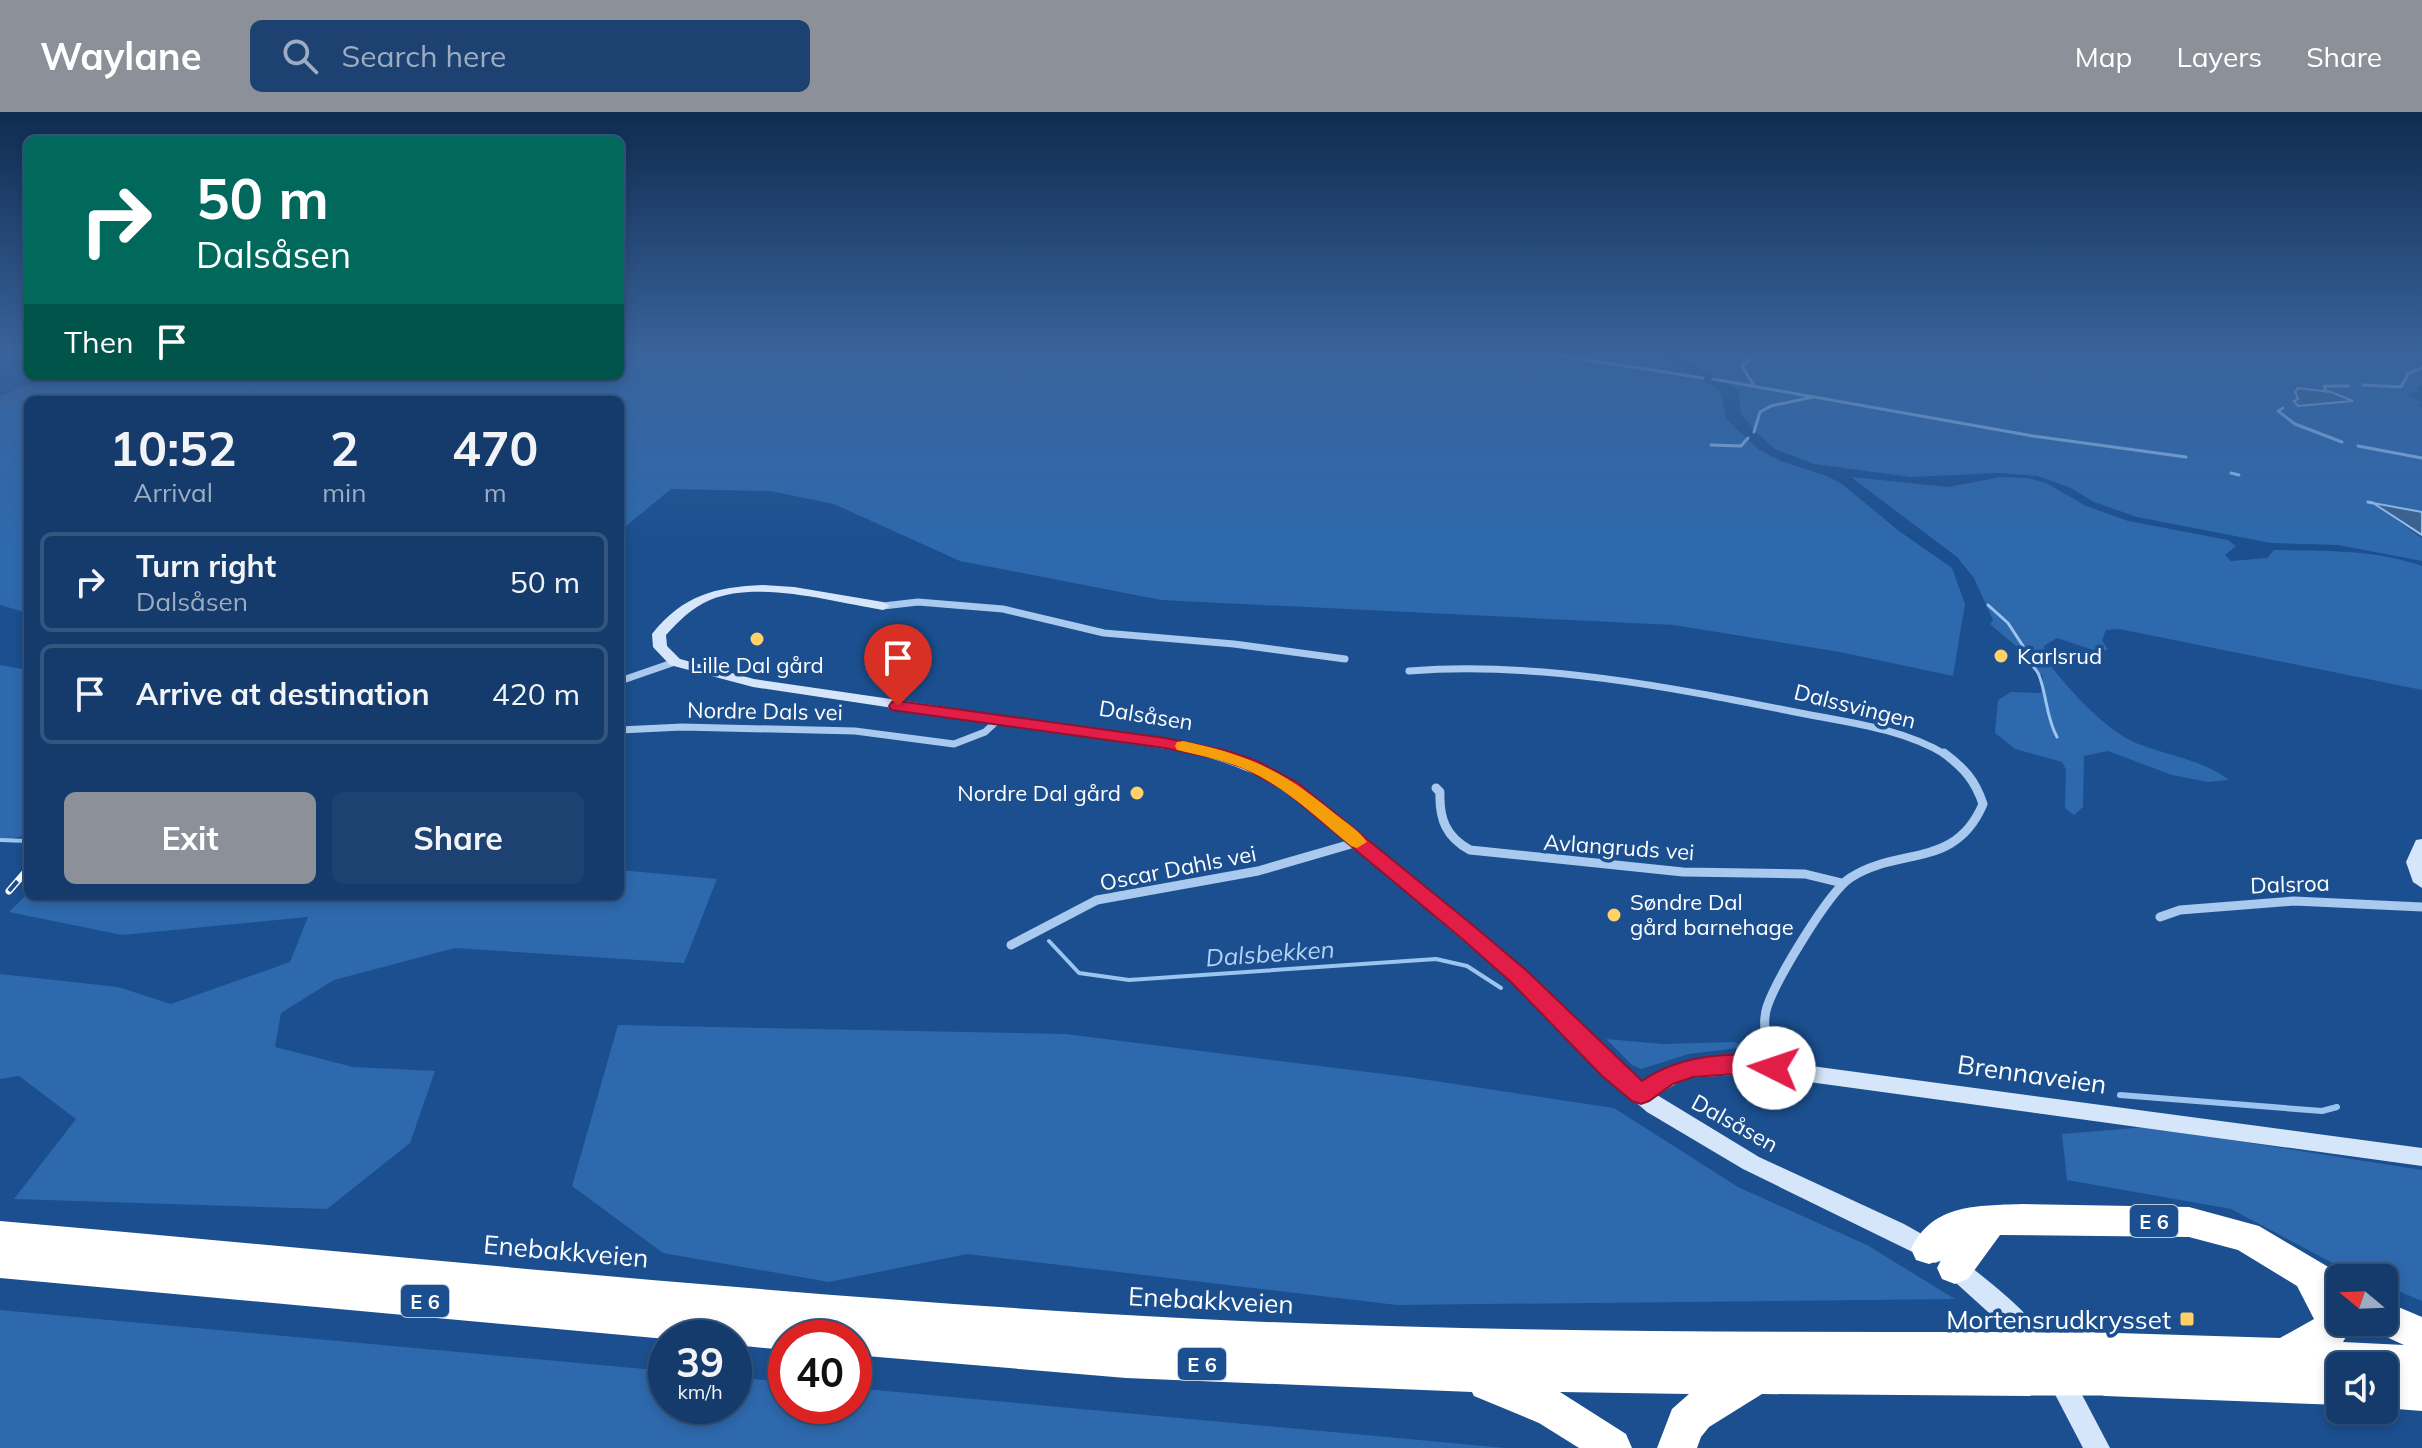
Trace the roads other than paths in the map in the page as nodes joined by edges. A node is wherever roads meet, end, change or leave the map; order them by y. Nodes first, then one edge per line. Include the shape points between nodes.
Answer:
1 (883, 606) joint
2 (1345, 659) dead end
3 (675, 662) junction
4 (1409, 671) dead end
5 (624, 680) edge
6 (998, 720) junction
7 (624, 730) edge
8 (1436, 788) dead end
9 (1358, 842) junction
10 (2422, 844) edge
11 (2422, 882) edge
12 (1842, 883) junction
13 (2422, 907) edge
14 (2160, 917) dead end
15 (1011, 945) dead end
16 (1774, 1068) junction
17 (1641, 1094) junction
18 (2422, 1157) edge
19 (0, 1236) edge
20 (1942, 1258) junction
21 (0, 1262) edge
22 (2306, 1274) junction
23 (2326, 1285) edge
24 (2398, 1324) edge
25 (768, 1331) edge
26 (2422, 1335) edge
27 (872, 1340) edge
28 (2285, 1355) junction
29 (2019, 1364) junction
30 (2095, 1364) junction
31 (2422, 1364) edge
32 (1463, 1374) junction
33 (1758, 1376) junction
34 (2326, 1385) edge
35 (2398, 1390) edge
36 (2422, 1392) edge
37 (1612, 1448) edge
38 (1677, 1448) edge
39 (2097, 1448) edge

1 - 2 street via 918,602 1003,609 1096,631
1 - 3 street via 776,588 730,592 694,603 667,622 659,634 660,647
3 - 5 street
3 - 6 street, Dalsåsen via 767,686
4 - 12 street, Dalssvingen via 1460,667 1684,689 1904,736 1964,768 1983,804 1971,829 1942,849
6 - 7 street, Nordre Dals vei via 985,732 954,744 855,731
6 - 9 street, Dalsåsen via 1222,755 1292,787
8 - 12 street, Avlangruds vei via 1444,829 1470,850 1651,870 1805,874
9 - 15 street, Oscar Dahls vei via 1258,871 1097,900
9 - 17 street, Dalsåsen via 1519,977
10 - 11 street via 2415,862
12 - 16 street via 1767,1007 1766,1034
13 - 14 street, Dalsroa via 2294,901 2180,910
16 - 17 street, Brennaveien via 1692,1068
16 - 18 street, Brennaveien
17 - 20 street, Dalsåsen via 1751,1163
19 - 29 highway, Enebakkveien / E 6 via 1146,1333
20 - 22 highway, E 6 via 1990,1221 2200,1223 2247,1237
20 - 39 street, Dalsåsen via 2007,1313 2038,1349
21 - 25 highway, Enebakkveien / E 6
22 - 23 highway, E 6
22 - 28 highway, E 6 via 2331,1307 2334,1325
24 - 26 highway
27 - 32 highway, Enebakkveien / E 6 via 1126,1360
28 - 30 highway, Enebakkveien / E 6
28 - 31 highway, Enebakkveien / E 6
29 - 30 highway, Enebakkveien / E 6, bridge
29 - 33 highway, Enebakkveien / E 6
30 - 34 highway, Enebakkveien / E 6
32 - 33 highway, Enebakkveien / E 6
32 - 37 highway, E 6 via 1517,1392 1573,1420
33 - 38 highway via 1697,1411 1683,1427
35 - 36 highway

